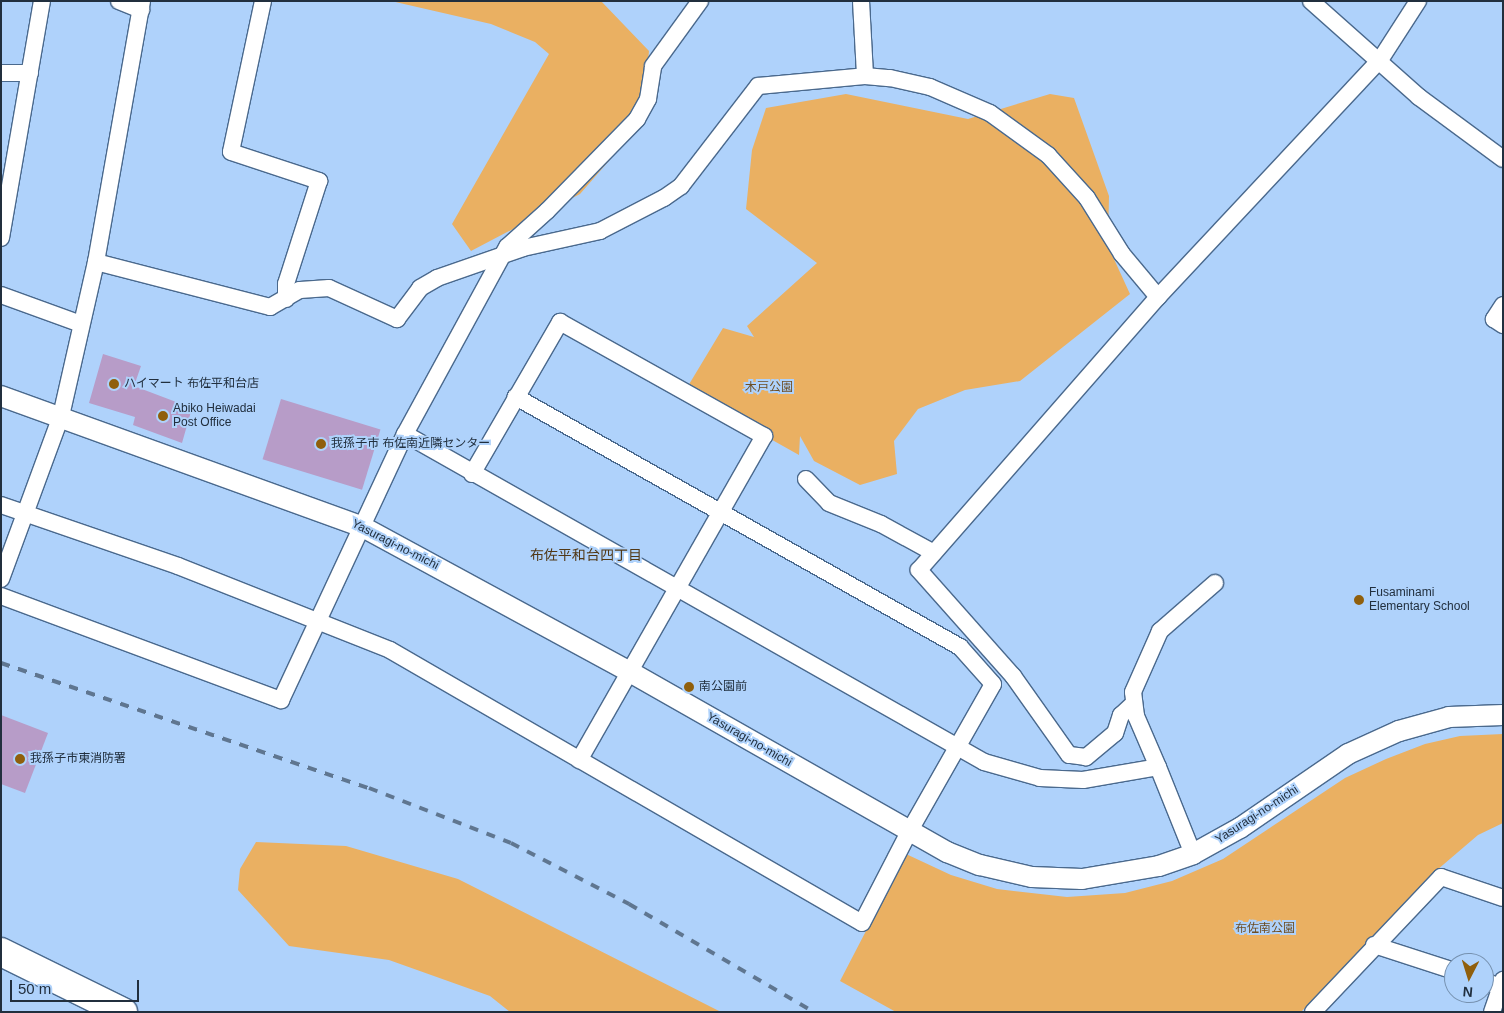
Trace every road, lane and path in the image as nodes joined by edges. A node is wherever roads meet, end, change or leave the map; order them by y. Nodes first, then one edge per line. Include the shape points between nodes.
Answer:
1 (42, 1) edge
2 (120, 1) edge
3 (263, 1) edge
4 (700, 1) edge
5 (861, 1) edge
6 (1311, 1) edge
7 (1418, 1) edge
8 (141, 6) edge
9 (1380, 60) junction
10 (1, 72) edge
11 (30, 73) junction
12 (865, 76) junction
13 (1503, 159) edge
14 (7, 166) edge
15 (1, 238) edge
16 (501, 258) junction
17 (96, 262) junction
18 (1, 295) edge
19 (1158, 297) junction
20 (286, 299) junction
21 (1503, 305) edge
22 (81, 324) junction
23 (1503, 324) edge
24 (1, 396) edge
25 (516, 397) junction
26 (61, 416) junction
27 (405, 434) junction
28 (472, 474) junction
29 (806, 479) dead end
30 (1, 505) edge
31 (25, 513) junction
32 (720, 513) junction
33 (361, 526) junction
34 (934, 552) junction
35 (1, 579) edge
36 (1215, 583) dead end
37 (676, 590) junction
38 (1, 596) edge
39 (320, 620) junction
40 (630, 672) junction
41 (1134, 703) junction
42 (1503, 714) edge
43 (956, 748) junction
44 (579, 760) junction
45 (1158, 767) junction
46 (909, 832) junction
47 (1193, 854) junction
48 (1503, 898) edge
49 (1374, 945) junction
50 (1, 952) edge
51 (1444, 968) edge
52 (1502, 985) edge
53 (123, 1012) edge
54 (1313, 1012) edge
55 (1492, 1012) edge

1 - 11 street
2 - 8 street
3 - 20 street via 231,152 320,181 286,284
4 - 16 street via 652,66 648,100 637,119 507,247
5 - 12 street
6 - 9 street
7 - 9 street
8 - 17 street
9 - 13 street via 1445,117
9 - 19 street
10 - 11 street
11 - 14 street
12 - 16 street via 758,86 681,186 670,194 600,231 523,248
12 - 19 street via 930,87 990,113 1048,155 1086,198 1122,254
14 - 15 street
16 - 20 street via 420,288 397,319 330,288 300,290
16 - 27 street
17 - 20 street via 270,307
17 - 22 street
18 - 22 street
19 - 34 street
21 - 23 street via 1494,319
22 - 26 street
24 - 26 street, Yasuragi-no-michi
25 - 28 street
25 - 32 street
25 - 32 street via 560,322 764,436
26 - 31 street
26 - 33 street, Yasuragi-no-michi
27 - 28 street
27 - 33 street
28 - 37 street
29 - 34 street via 828,504 882,524
30 - 31 street
31 - 35 street
31 - 39 street
32 - 37 street
32 - 43 street via 960,647 993,684
33 - 39 street
33 - 40 street, Yasuragi-no-michi
34 - 41 street via 919,570 1013,676 1069,755 1086,757 1115,733 1121,715
36 - 41 street via 1160,631 1133,692
37 - 40 street
37 - 43 street
38 - 39 street via 281,700
39 - 44 street via 390,650
40 - 44 street
40 - 46 street, Yasuragi-no-michi
41 - 45 street
42 - 47 street, Yasuragi-no-michi via 1449,717 1399,731 1348,754 1240,828
43 - 45 street via 1008,771 1040,778 1083,780
43 - 46 street
44 - 46 street via 862,923
45 - 47 street
46 - 47 street, Yasuragi-no-michi via 980,865 1032,877 1082,879 1121,874
48 - 49 street via 1441,877
49 - 51 street
49 - 54 street
50 - 53 highway
52 - 55 street

